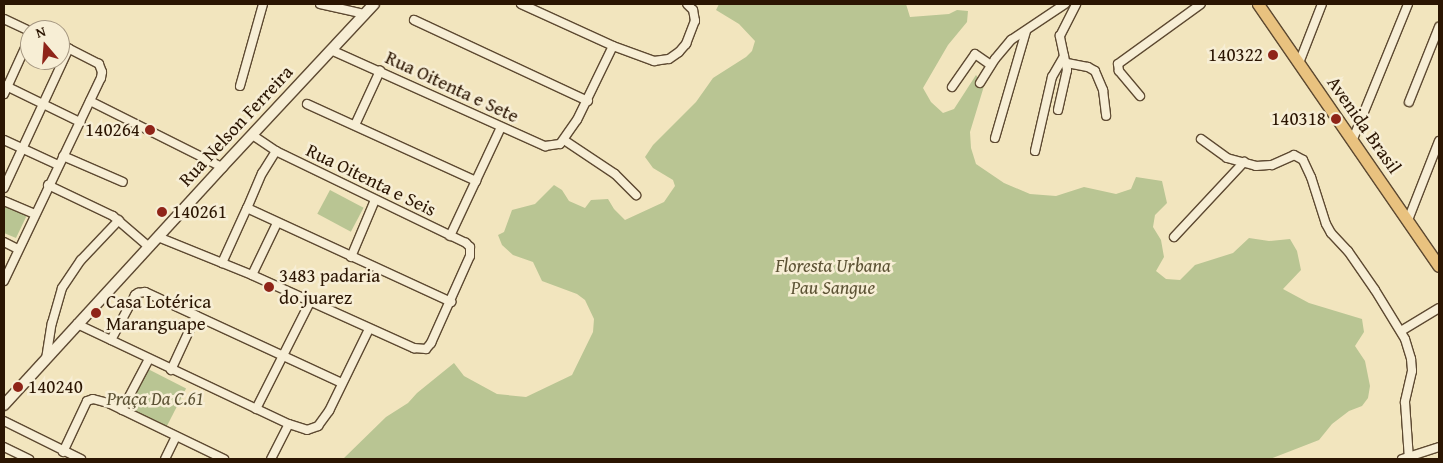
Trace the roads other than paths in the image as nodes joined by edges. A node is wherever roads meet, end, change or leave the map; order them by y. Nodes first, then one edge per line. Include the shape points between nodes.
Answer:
1 (263, 4) edge
2 (320, 4) edge
3 (374, 4) edge
4 (520, 4) edge
5 (687, 4) edge
6 (1065, 4) edge
7 (1076, 4) edge
8 (1201, 4) edge
9 (1258, 4) edge
10 (1322, 4) edge
11 (1408, 4) edge
12 (1052, 6) edge
13 (364, 14) junction
14 (4, 19) edge
15 (414, 20) dead end
16 (20, 26) edge
17 (1439, 27) edge
18 (1026, 31) junction
19 (613, 46) junction
20 (70, 49) edge
21 (331, 50) junction
22 (20, 57) edge
23 (1066, 60) junction
24 (1299, 63) junction
25 (992, 66) junction
26 (59, 70) edge
27 (380, 71) junction
28 (980, 83) dead end
29 (6, 85) edge
30 (240, 86) dead end
31 (952, 87) dead end
32 (4, 94) edge
33 (1140, 96) dead end
34 (90, 101) junction
35 (588, 101) junction
36 (1409, 102) dead end
37 (43, 103) junction
38 (308, 104) dead end
39 (1058, 110) dead end
40 (1106, 116) dead end
41 (80, 122) junction
42 (354, 125) junction
43 (501, 127) junction
44 (252, 135) junction
45 (995, 138) dead end
46 (1201, 139) dead end
47 (1353, 139) junction
48 (4, 140) edge
49 (1439, 141) edge
50 (562, 142) junction
51 (22, 148) junction
52 (276, 151) junction
53 (1036, 151) dead end
54 (63, 156) junction
55 (1244, 162) junction
56 (58, 165) junction
57 (222, 166) junction
58 (476, 181) junction
59 (123, 182) dead end
60 (48, 185) junction
61 (4, 188) edge
62 (636, 195) dead end
63 (375, 200) junction
64 (4, 201) edge
65 (247, 207) junction
66 (35, 214) junction
67 (119, 220) junction
68 (1408, 220) junction
69 (277, 223) junction
70 (450, 236) junction
71 (158, 237) junction
72 (1174, 237) dead end
73 (4, 242) edge
74 (148, 246) junction
75 (18, 250) junction
76 (351, 257) junction
77 (222, 263) junction
78 (1439, 266) edge
79 (252, 275) junction
80 (4, 281) edge
81 (310, 302) junction
82 (450, 302) junction
83 (1439, 308) edge
84 (196, 316) junction
85 (77, 324) junction
86 (369, 329) junction
87 (1401, 331) junction
88 (111, 340) junction
89 (282, 356) junction
90 (46, 359) junction
91 (149, 359) junction
92 (171, 370) junction
93 (342, 383) junction
94 (4, 405) edge
95 (256, 409) junction
96 (122, 410) junction
97 (4, 421) edge
98 (289, 424) junction
99 (176, 436) junction
100 (4, 447) edge
101 (1439, 447) edge
102 (64, 452) junction
103 (13, 456) edge
104 (29, 459) edge
105 (81, 459) edge
106 (165, 459) edge
107 (224, 459) edge
108 (271, 459) edge
109 (1409, 459) edge

1 - 30 street
2 - 13 street
3 - 13 main road, Rua Nelson Ferreira
4 - 19 street
5 - 19 street via 695,15 695,21 686,44 669,58 654,61
6 - 12 street
7 - 23 street via 1060,36
8 - 33 street via 1118,64 1118,71
9 - 24 main road, Avenida Brasil
10 - 24 street
11 - 47 street
12 - 18 street
13 - 21 main road, Rua Nelson Ferreira
14 - 16 street
15 - 35 street
17 - 36 street
18 - 25 street via 1011,40
18 - 45 street
19 - 35 street
20 - 34 street via 99,64 102,72
21 - 27 street, Rua Oitenta e Sete
21 - 44 main road, Rua Nelson Ferreira
22 - 29 street
23 - 39 street via 1067,74
23 - 40 street via 1095,71 1103,90
23 - 53 street via 1052,77
24 - 47 main road, Avenida Brasil
25 - 28 street
25 - 31 street via 975,54
26 - 37 street
27 - 42 street
27 - 43 street, Rua Oitenta e Sete
29 - 32 street
29 - 37 street
34 - 41 street
34 - 57 street
35 - 50 street
37 - 41 street
37 - 51 street
38 - 42 street
41 - 54 street
42 - 58 street
43 - 50 street, Rua Oitenta e Sete via 545,146
43 - 58 street
44 - 52 street, Rua Oitenta e Seis
44 - 57 main road, Rua Nelson Ferreira
46 - 55 street via 1218,154
47 - 68 main road, Avenida Brasil
48 - 51 street
49 - 68 street
50 - 62 street via 615,174
51 - 56 street
51 - 61 street
52 - 63 street, Rua Oitenta e Seis
52 - 65 street
54 - 56 street
54 - 59 street
55 - 72 street
55 - 87 street via 1264,167 1294,155 1303,160 1328,228 1348,251
56 - 60 street
57 - 71 main road, Rua Nelson Ferreira
58 - 70 street
60 - 66 street
60 - 67 street
63 - 70 street, Rua Oitenta e Seis
63 - 76 street
64 - 66 street
65 - 69 street
65 - 77 street
66 - 75 street
67 - 74 street
67 - 90 street via 81,260 62,288
68 - 78 main road, Avenida Brasil
69 - 76 street
69 - 79 street
70 - 82 street, Rua Oitenta e Seis via 470,247 470,256
71 - 74 main road, Rua Nelson Ferreira
71 - 77 street
73 - 75 street
74 - 85 main road, Rua Nelson Ferreira
75 - 80 street
76 - 82 street
77 - 79 street
79 - 81 street
81 - 86 street
81 - 89 street
82 - 86 street via 426,349 414,348
83 - 87 street
84 - 88 street via 141,292 135,295
84 - 89 street
84 - 92 street
85 - 88 street
85 - 90 main road, Rua Nelson Ferreira
86 - 93 street
87 - 109 street via 1412,359 1405,402
88 - 91 street
89 - 93 street
89 - 95 street
90 - 94 main road, Rua Nelson Ferreira
91 - 92 street
91 - 96 street
92 - 95 street
93 - 98 street via 318,426 307,430
95 - 98 street
96 - 99 street
96 - 102 street via 99,399 87,401
97 - 102 street
98 - 108 street
99 - 106 street
99 - 107 street
100 - 103 street
101 - 109 street
102 - 105 street
103 - 104 street

